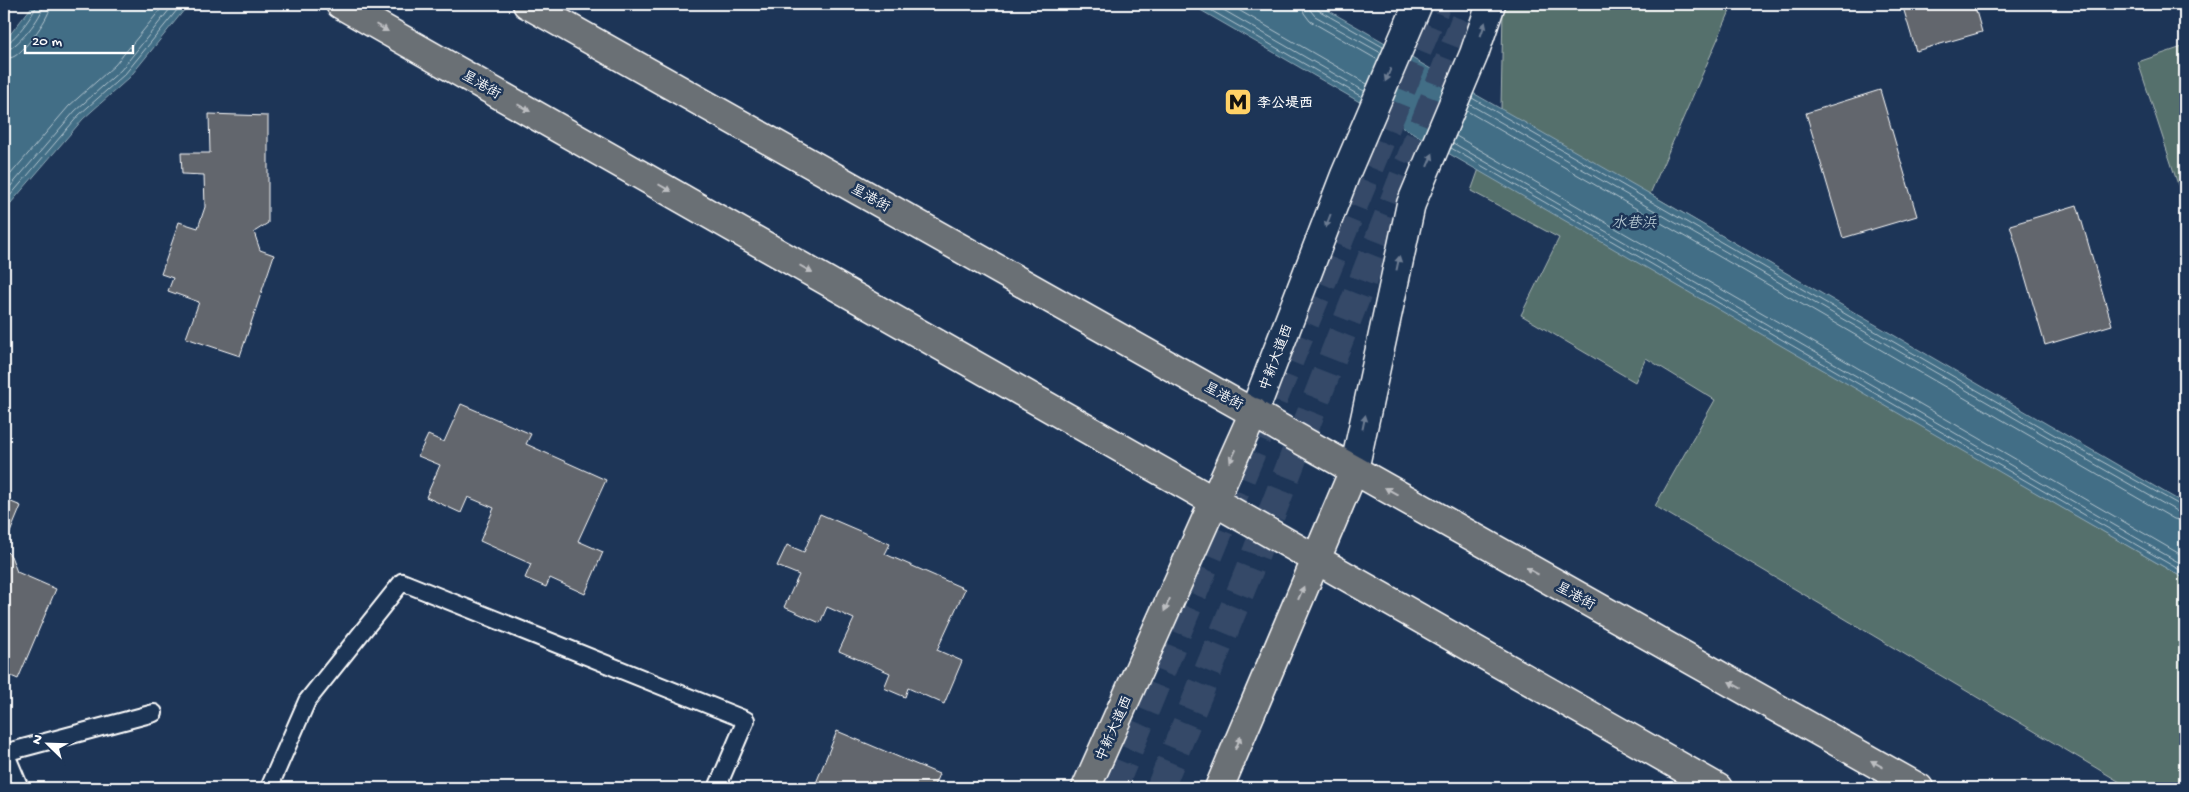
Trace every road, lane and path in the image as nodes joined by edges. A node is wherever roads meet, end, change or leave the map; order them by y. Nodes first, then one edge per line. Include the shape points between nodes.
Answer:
1 (340, 4) edge
2 (528, 4) edge
3 (1418, 4) edge
4 (1491, 4) edge
5 (1254, 412) junction
6 (1354, 470) junction
7 (1213, 500) junction
8 (1315, 559) junction
9 (154, 713) dead end
10 (5, 752) edge
11 (20, 788) edge
12 (269, 788) edge
13 (717, 788) edge
14 (1086, 788) edge
15 (1219, 788) edge
16 (1718, 788) edge
17 (1919, 788) edge

1 -> 7 main road, 星港街
2 - 5 main road, 星港街
3 -> 5 street, 中新大道西 via 1345,175
6 -> 4 street via 1411,204 1474,54
5 - 6 main road, 星港街
5 -> 7 main road, 中新大道西
6 - 8 main road
17 -> 6 main road, 星港街
7 - 8 main road, 星港街
7 -> 14 main road, 中新大道西
15 -> 8 main road
8 - 16 main road, 星港街
9 - 10 lane
10 - 11 lane
12 - 13 lane via 307,701 402,582 746,720

